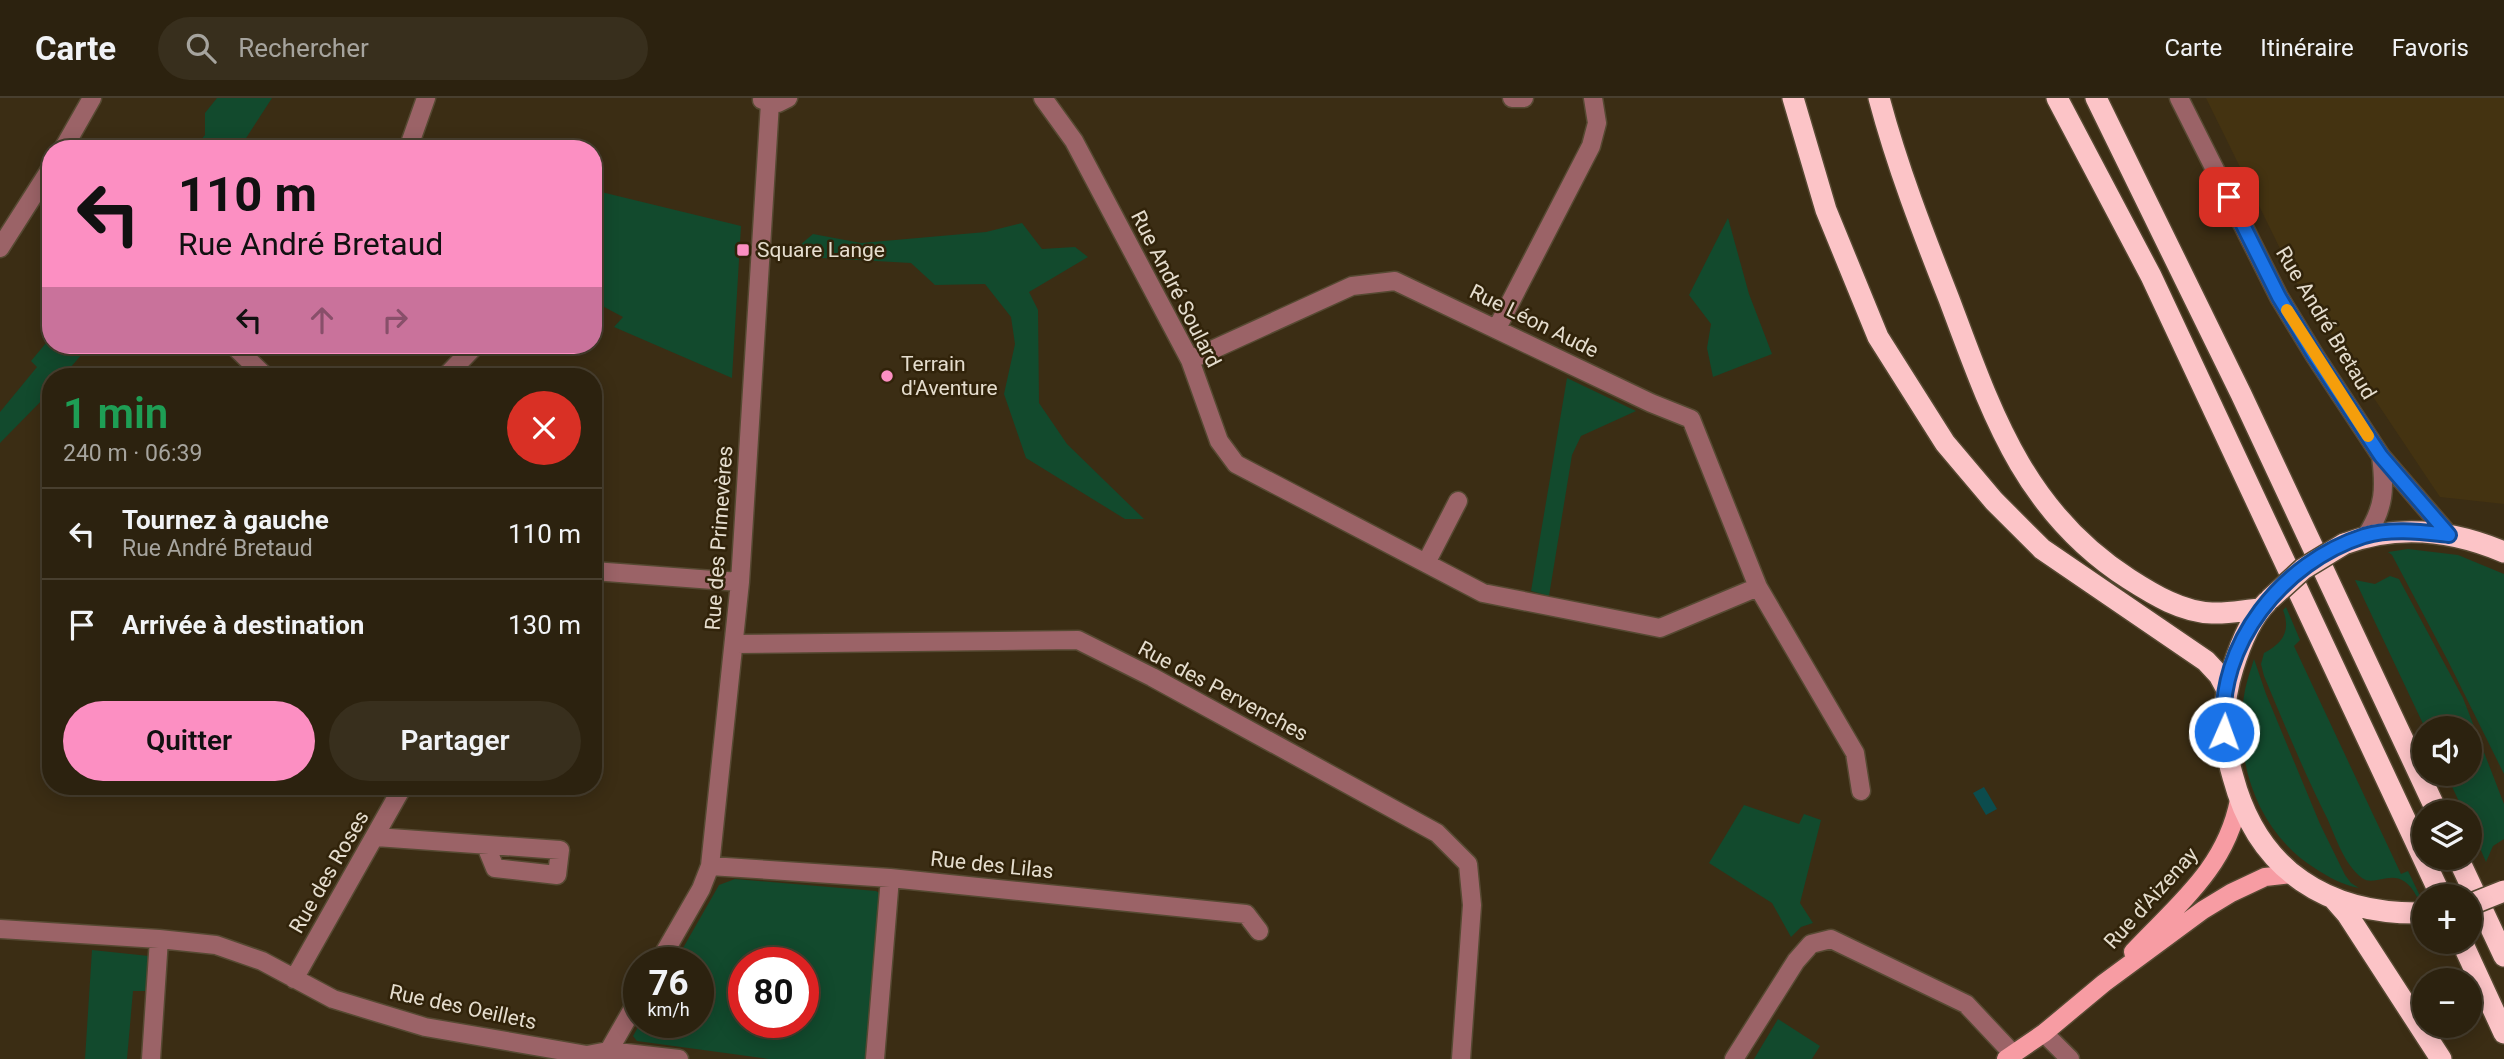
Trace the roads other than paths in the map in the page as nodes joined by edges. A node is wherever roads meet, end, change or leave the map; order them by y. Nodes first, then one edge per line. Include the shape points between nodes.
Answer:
1 (92, 98) edge
2 (426, 98) edge
3 (788, 98) edge
4 (1043, 98) edge
5 (1512, 98) edge
6 (1524, 98) edge
7 (1593, 98) edge
8 (1793, 98) edge
9 (1879, 98) edge
10 (2057, 98) edge
11 (2096, 98) edge
12 (2179, 98) edge
13 (764, 100) edge
14 (68, 140) edge
15 (411, 140) edge
16 (42, 182) edge
17 (0, 248) edge
18 (1497, 328) junction
19 (242, 354) edge
20 (464, 354) edge
21 (1190, 360) junction
22 (257, 368) edge
23 (453, 368) edge
24 (2381, 456) junction
25 (1458, 501) dead end
26 (2449, 535) junction
27 (2366, 536) junction
28 (2504, 552) edge
29 (1426, 563) junction
30 (602, 572) edge
31 (740, 582) junction
32 (1758, 587) junction
33 (2265, 604) junction
34 (735, 644) junction
35 (2226, 688) junction
36 (1861, 791) dead end
37 (398, 795) edge
38 (2239, 800) junction
39 (2431, 800) edge
40 (376, 837) junction
41 (486, 846) dead end
42 (710, 866) junction
43 (2464, 870) edge
44 (2292, 874) junction
45 (890, 878) junction
46 (2435, 884) edge
47 (2504, 891) edge
48 (2332, 897) junction
49 (2482, 900) edge
50 (2412, 913) edge
51 (0, 929) edge
52 (1259, 932) dead end
53 (159, 939) junction
54 (668, 947) edge
55 (2468, 954) edge
56 (2504, 956) edge
57 (294, 979) junction
58 (2105, 983) junction
59 (623, 1026) edge
60 (2044, 1032) junction
61 (2504, 1033) edge
62 (606, 1055) edge
63 (2009, 1056) edge
64 (151, 1059) edge
65 (678, 1059) edge
66 (874, 1059) edge
67 (1461, 1059) edge
68 (1734, 1059) edge
69 (2070, 1059) edge
70 (2441, 1059) edge

1 - 14 street
2 - 15 street
3 - 13 street via 778,103
4 - 21 street, Rue André Soulard via 1074,141
5 - 6 street
7 - 18 street via 1597,123 1591,146
8 - 35 highway via 1826,210 1878,337 1945,443 2042,549 2206,661
9 - 33 highway via 1911,198 1985,394 2018,464 2041,498 2091,552 2147,591 2178,606 2214,614
10 - 46 highway via 2151,276
11 - 39 highway
12 - 24 street, Rue André Bretaud via 2279,297
13 - 31 street, Rue des Primevères
16 - 17 street
18 - 21 street, Rue Léon Aude via 1395,281 1352,286
18 - 32 street, Rue Léon Aude via 1691,419
19 - 22 street
20 - 23 street
21 - 29 street, Rue André Soulard via 1219,441 1236,464
24 - 26 street, Rue André Bretaud
24 - 27 street, Rue André Bretaud via 2383,499
25 - 29 street
26 - 27 highway via 2395,531
26 - 28 highway
27 - 33 highway, bridge via 2303,569
29 - 32 street, Rue André Soulard via 1483,593 1660,628
30 - 31 street
31 - 34 street, Rue des Primevères
32 - 36 street, Rue Léon Aude via 1855,753
33 - 35 highway via 2245,635
34 - 42 street, Rue des Primevères
34 - 67 street, Rue des Pervenches via 1078,640 1437,833 1468,864 1472,905
35 - 38 highway via 2225,746
37 - 40 street, Rue des Roses
38 - 44 highway via 2258,839
38 - 58 main road, Rue d'Aizenay via 2231,832 2213,865
40 - 41 street
40 - 57 street, Rue des Roses
42 - 45 street, Rue des Lilas
42 - 54 street, Rue des Primevères
43 - 56 highway
44 - 48 highway
44 - 58 main road, Rue d'Aizenay via 2265,877 2231,893
45 - 52 street, Rue des Lilas via 1246,914
45 - 66 street
47 - 49 highway, bridge
48 - 50 highway via 2372,909
48 - 70 highway
51 - 53 street, Rue des Oeillets
53 - 57 street, Rue des Oeillets via 216,945
53 - 64 street
55 - 61 highway
57 - 62 street, Rue des Oeillets via 333,999 425,1027
58 - 60 main road, Rue d'Aizenay
59 - 62 street
60 - 63 main road, Rue d'Aizenay
60 - 69 street
62 - 65 street, Rue des Oeillets
63 - 68 street via 1966,1004 1831,939 1811,944 1796,961

